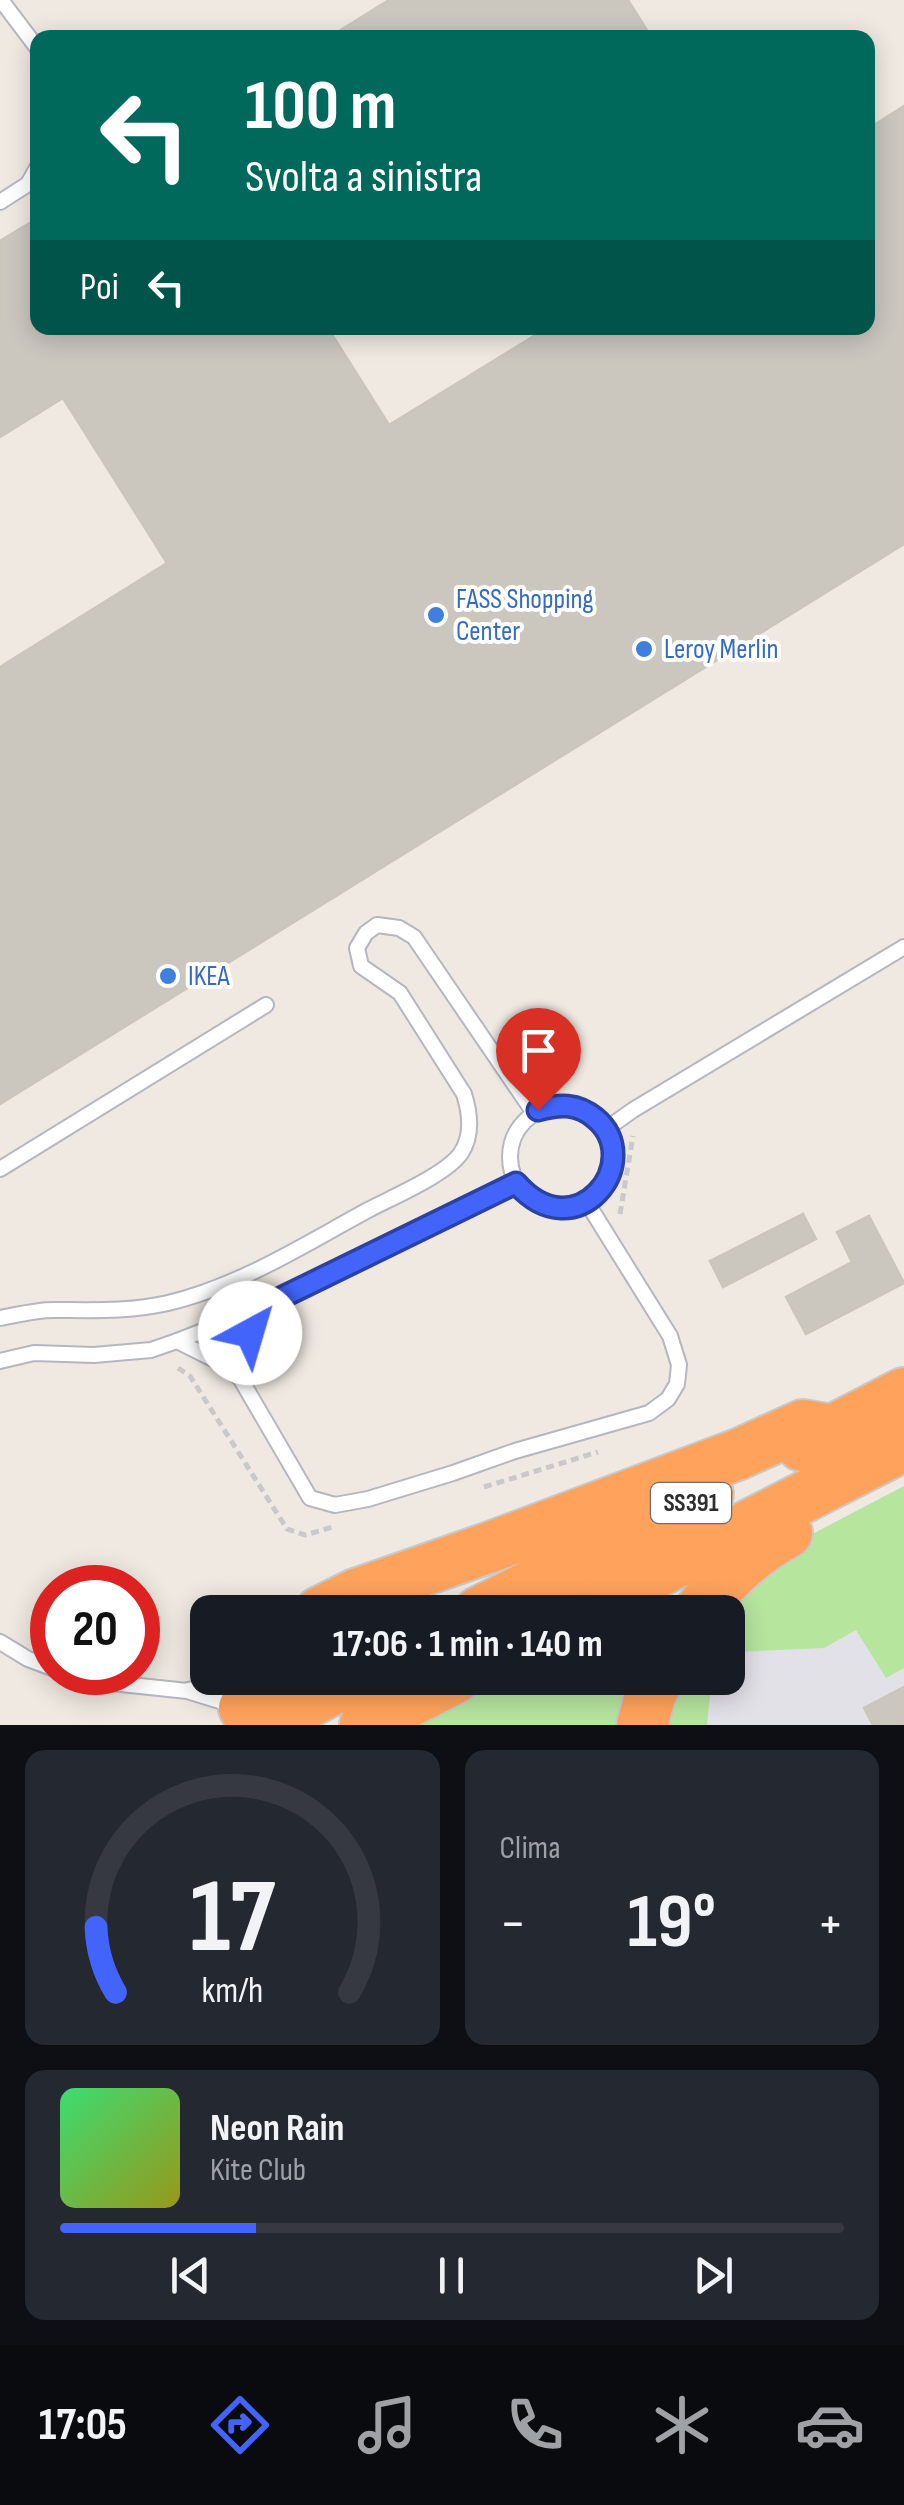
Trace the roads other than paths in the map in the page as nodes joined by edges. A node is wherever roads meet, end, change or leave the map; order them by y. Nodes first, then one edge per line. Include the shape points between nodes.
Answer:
1 (1, 0) edge
2 (30, 38) edge
3 (30, 180) edge
4 (0, 202) edge
5 (904, 947) edge
6 (266, 1005) dead end
7 (534, 1113) junction
8 (605, 1130) junction
9 (0, 1169) edge
10 (516, 1183) junction
11 (586, 1201) junction
12 (252, 1312) junction
13 (0, 1318) edge
14 (177, 1341) junction
15 (0, 1361) edge
16 (240, 1378) junction
17 (904, 1394) edge
18 (904, 1446) edge
19 (840, 1453) junction
20 (354, 1595) edge
21 (518, 1595) edge
22 (606, 1595) edge
23 (711, 1595) edge
24 (0, 1642) edge
25 (30, 1660) edge
26 (160, 1687) edge
27 (188, 1690) junction
28 (423, 1695) edge
29 (651, 1695) edge
30 (255, 1697) edge
31 (365, 1725) edge
32 (642, 1725) edge

1 - 2 lane
3 - 4 lane
5 - 8 lane
6 - 9 lane
7 - 8 lane via 570,1105
7 - 10 lane via 514,1134 510,1168
7 - 13 lane via 414,937 377,925 357,948 361,966 400,993 464,1094 470,1123 461,1154 394,1197 199,1294 130,1310
8 - 11 lane via 611,1171
10 - 11 lane via 542,1205 576,1207
10 - 12 lane
11 - 16 lane via 670,1336 679,1365 668,1399 650,1413 335,1505 310,1498
12 - 14 lane
12 - 16 lane
14 - 15 lane via 151,1350
14 - 16 lane
17 - 19 highway, SS391
18 - 19 highway, SS391
19 - 20 highway via 803,1425
19 - 21 highway, SS391
19 - 22 highway, SS391
19 - 23 highway via 821,1514 737,1567
24 - 25 lane
26 - 27 lane
27 - 30 lane
27 - 30 lane
28 - 31 highway
29 - 32 highway

